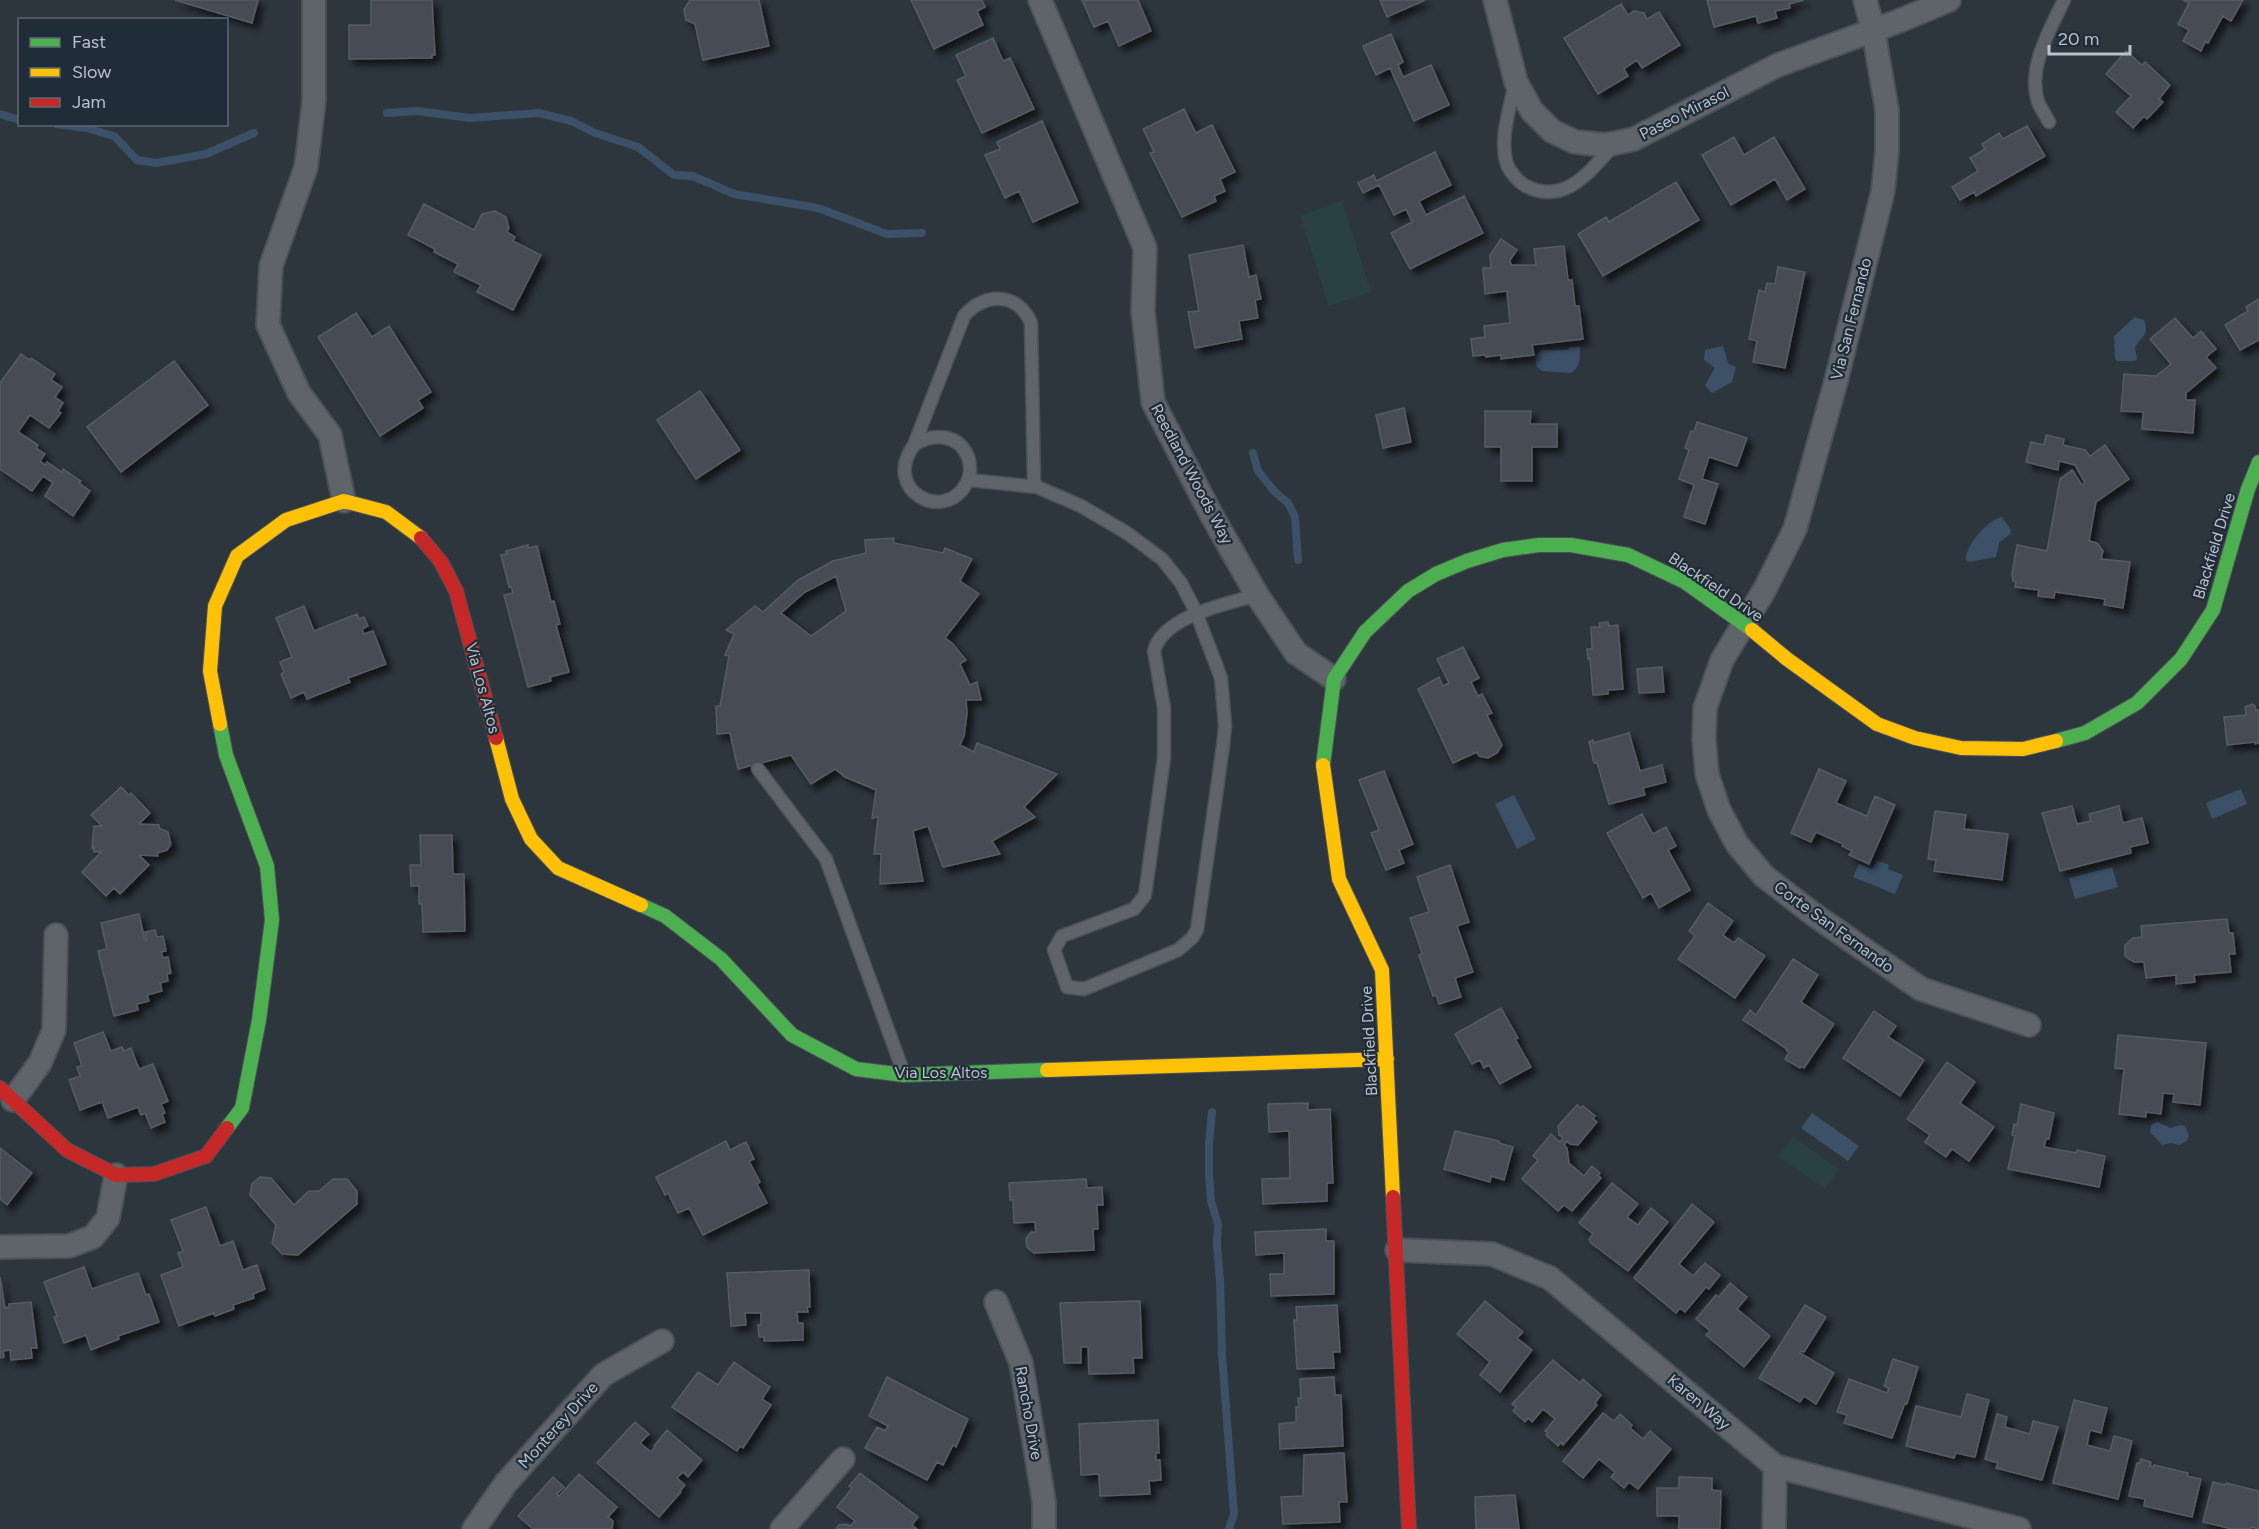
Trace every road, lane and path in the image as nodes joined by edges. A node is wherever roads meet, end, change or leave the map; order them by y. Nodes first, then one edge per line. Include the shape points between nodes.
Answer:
1 (314, 0) edge
2 (1040, 0) edge
3 (1495, 0) edge
4 (1865, 0) edge
5 (1949, 0) edge
6 (2064, 0) edge
7 (1873, 29) junction
8 (1516, 82) junction
9 (2049, 122) dead end
10 (1615, 143) junction
11 (914, 444) junction
12 (2259, 462) edge
13 (969, 480) junction
14 (1036, 487) junction
15 (344, 501) junction
16 (1257, 595) junction
17 (1196, 612) junction
18 (1745, 624) junction
19 (1335, 679) junction
20 (758, 769) dead end
21 (56, 935) dead end
22 (2029, 1025) dead end
23 (1387, 1059) junction
24 (904, 1075) junction
25 (6, 1094) edge
26 (116, 1174) junction
27 (0, 1247) edge
28 (1397, 1250) junction
29 (996, 1302) dead end
30 (662, 1341) dead end
31 (843, 1459) dead end
32 (1775, 1466) junction
33 (474, 1529) edge
34 (782, 1529) edge
35 (1044, 1529) edge
36 (1409, 1529) edge
37 (1774, 1529) edge
38 (2019, 1529) edge

1 - 15 street via 314,100 306,167 271,266 268,325 299,393 330,435
2 - 16 street, Reedland Woods Way via 1145,248 1143,310 1153,402
3 - 8 street, Paseo Mirasol
4 - 7 street, Via San Fernando
5 - 7 street, Paseo Mirasol
6 - 9 lane via 2043,43 2035,76 2038,101
7 - 10 street, Paseo Mirasol via 1778,64 1634,139
7 - 18 street, Via San Fernando via 1887,110 1883,191 1794,529
8 - 10 street, Paseo Mirasol via 1532,111 1552,131 1575,142
8 - 10 lane via 1504,143 1506,164 1519,182 1538,192 1561,190 1586,176
11 - 13 lane via 934,436 956,441 969,459
11 - 13 lane via 904,464 904,474 915,493 924,499 934,502 955,497
11 - 14 lane via 964,316 979,303 991,299 1018,304 1031,323
12 - 18 street, Blackfield Drive via 2213,610 2181,658 2138,703 2085,733 2023,748 1961,748 1915,738 1877,724
13 - 14 lane
14 - 17 lane via 1081,506 1162,559 1181,583
15 - 24 street, Via Los Altos via 386,512 420,537 441,562 456,591 513,799 531,839 558,868 665,916 721,959 792,1035 856,1069
15 - 26 street via 286,520 237,556 215,606 210,672 226,755 267,866 272,920 242,1108 206,1156 154,1174
16 - 17 lane
16 - 19 street, Reedland Woods Way via 1296,653
17 - 17 lane via 1161,635 1154,651 1164,708 1164,758 1145,895 1134,909 1062,936 1054,950 1067,987 1084,989 1179,950 1197,930 1225,726 1221,678
18 - 19 street, Blackfield Drive via 1685,582 1628,555 1571,545 1539,545 1467,561 1408,591 1365,632
18 - 22 street, Corte San Fernando via 1722,660 1705,708 1707,774 1719,810 1737,844 1772,883 1921,990
19 - 23 street, Blackfield Drive via 1322,771 1338,879 1382,970
20 - 24 lane via 826,859
21 - 25 street via 54,1030 40,1063
23 - 24 street, Via Los Altos
23 - 28 street, Blackfield Drive
25 - 26 street via 67,1150
26 - 27 street via 108,1218 93,1237 69,1246
28 - 32 street, Karen Way via 1492,1254 1550,1278
28 - 36 street, Blackfield Drive
29 - 35 street, Rancho Drive via 1021,1363 1044,1502
30 - 33 street, Monterey Drive via 603,1375 506,1483
31 - 34 street
32 - 37 street
32 - 38 street, Karen Way

